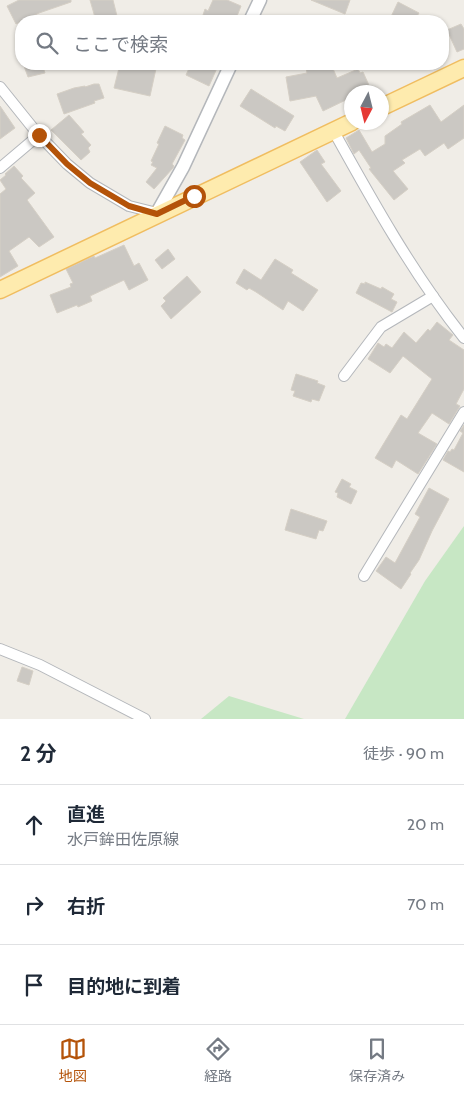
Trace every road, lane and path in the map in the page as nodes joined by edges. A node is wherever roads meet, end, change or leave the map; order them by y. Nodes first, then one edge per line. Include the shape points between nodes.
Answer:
1 (260, 0) edge
2 (253, 15) edge
3 (464, 68) edge
4 (228, 70) edge
5 (0, 87) edge
6 (389, 104) edge
7 (344, 125) edge
8 (333, 130) junction
9 (39, 135) junction
10 (0, 168) edge
11 (157, 214) junction
12 (0, 290) edge
13 (433, 296) junction
14 (464, 338) edge
15 (344, 376) dead end
16 (464, 412) edge
17 (364, 576) dead end
18 (0, 649) edge
19 (145, 719) edge

1 - 2 street
3 - 6 main road
4 - 11 street
5 - 9 street
7 - 8 main road
8 - 11 main road
8 - 13 street via 378,210
9 - 10 street
9 - 11 street via 90,183 129,206
11 - 12 main road
13 - 14 street
13 - 15 street via 381,327
16 - 17 street
18 - 19 street via 40,665

